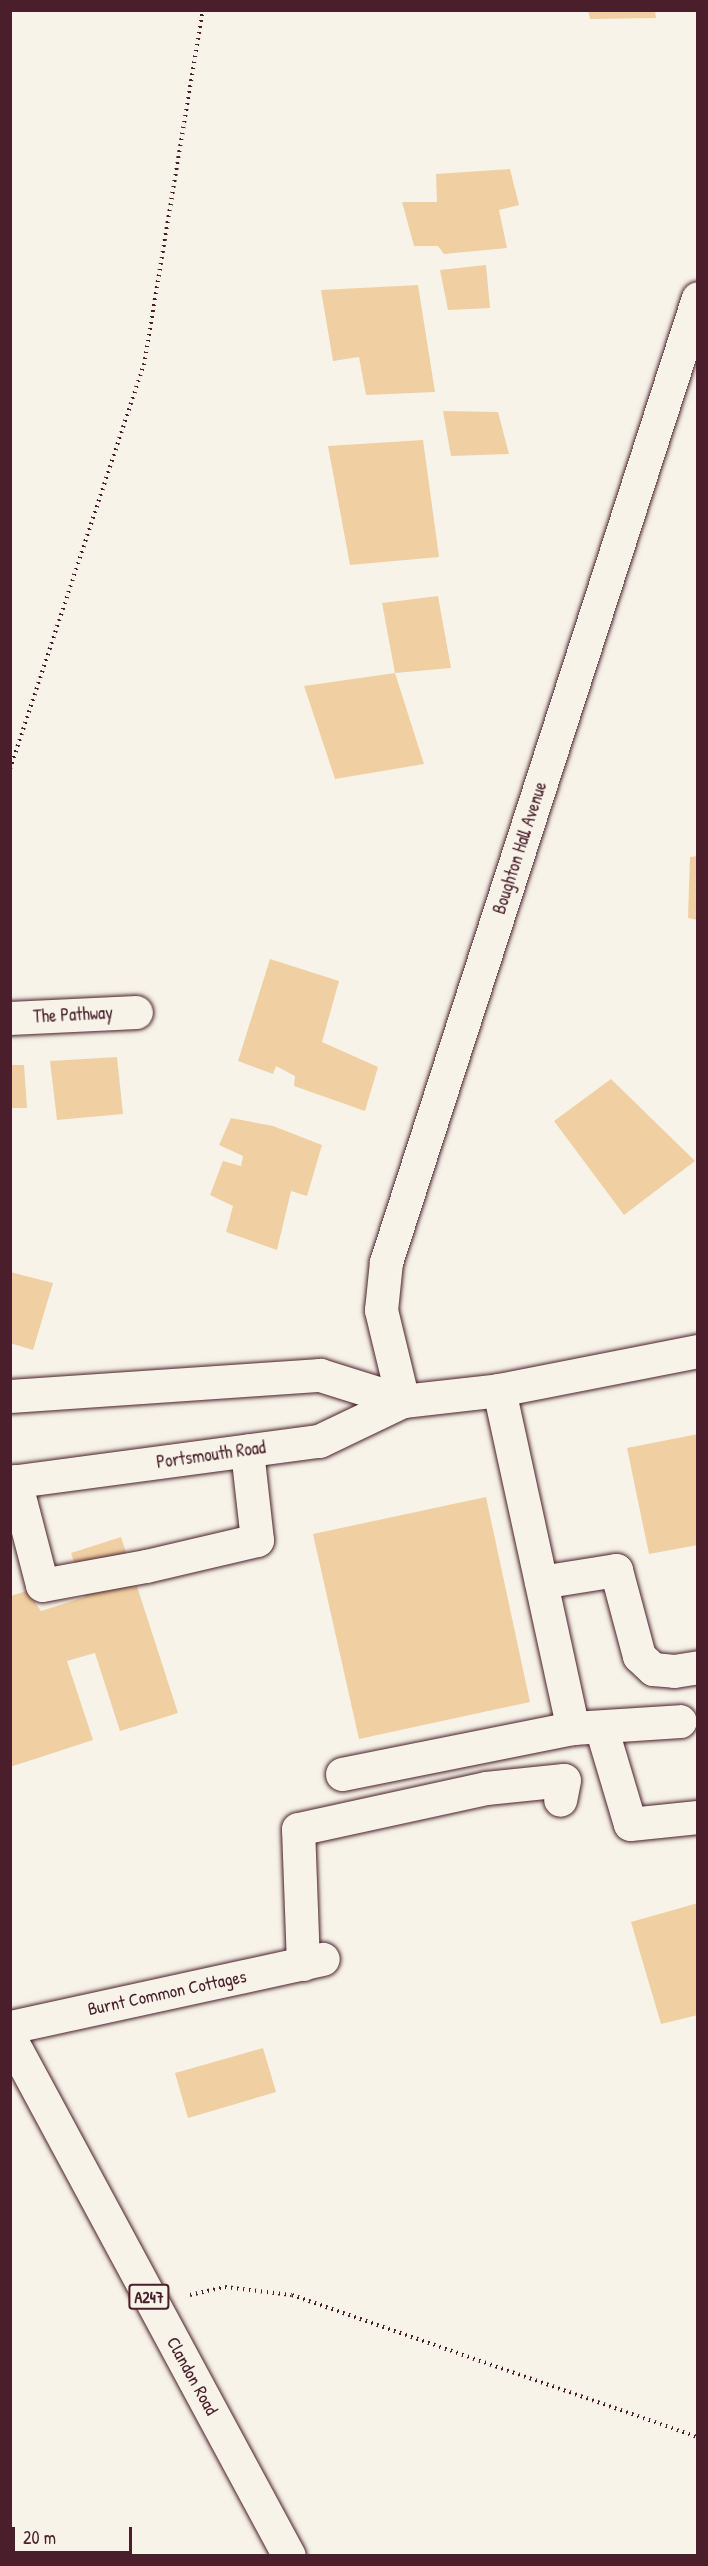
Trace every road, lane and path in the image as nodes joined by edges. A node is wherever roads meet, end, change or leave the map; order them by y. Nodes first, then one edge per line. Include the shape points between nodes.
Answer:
1 (203, 10) edge
2 (698, 298) edge
3 (10, 769) edge
4 (136, 1012) dead end
5 (10, 1018) edge
6 (698, 1351) edge
7 (498, 1390) junction
8 (10, 1396) edge
9 (403, 1401) junction
10 (247, 1451) junction
11 (13, 1481) edge
12 (541, 1582) junction
13 (698, 1667) edge
14 (680, 1721) dead end
15 (587, 1727) junction
16 (342, 1774) dead end
17 (560, 1800) dead end
18 (698, 1817) edge
19 (10, 2027) edge
20 (10, 2038) edge
21 (153, 2304) junction
22 (698, 2437) edge
23 (289, 2556) edge

1 - 3 path via 144,365
2 - 9 main road, Boughton Hall Avenue via 386,1262 381,1310
4 - 5 main road, The Pathway
6 - 7 main road, Portsmouth Road
7 - 9 main road, Portsmouth Road
7 - 12 main road
8 - 9 main road, Portsmouth Road via 320,1375
9 - 10 main road, Portsmouth Road via 319,1441
10 - 11 main road, Portsmouth Road
10 - 11 main road via 257,1540 42,1585
12 - 13 main road via 616,1570 639,1656 652,1669
12 - 15 main road
14 - 15 main road
15 - 16 main road
15 - 18 main road via 630,1824
17 - 19 main road, Burnt Common Cottages via 564,1780 486,1788 298,1830 313,1962
20 - 21 main road, Clandon Road / A247
21 - 22 path via 225,2287 292,2295
21 - 23 main road, Clandon Road / A247

